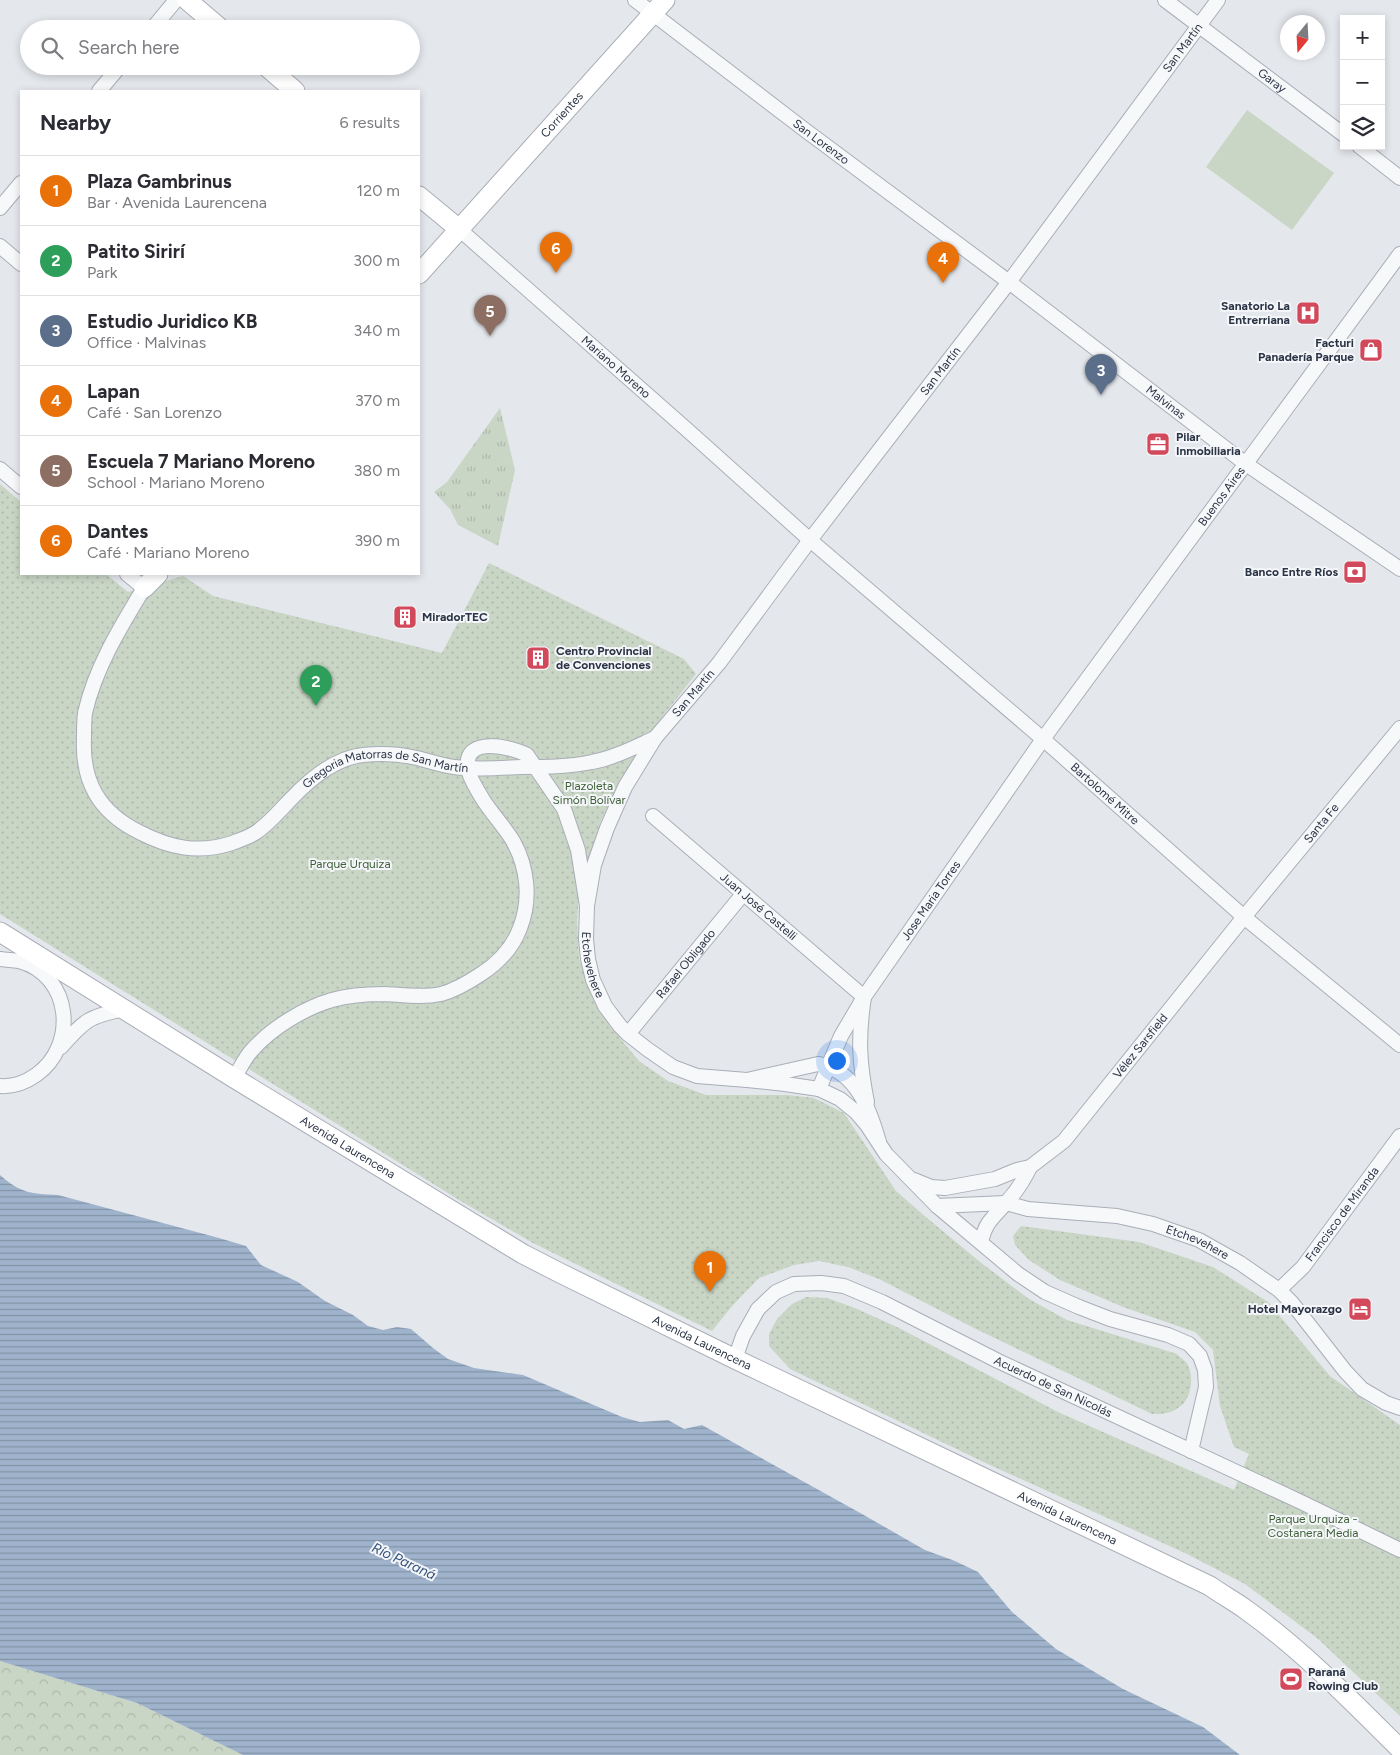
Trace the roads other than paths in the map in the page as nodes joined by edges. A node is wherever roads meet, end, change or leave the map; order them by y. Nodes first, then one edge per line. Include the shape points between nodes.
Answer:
1 (176, 0) edge
2 (187, 0) edge
3 (635, 0) edge
4 (1166, 0) edge
5 (1218, 0) edge
6 (659, 7) edge
7 (159, 20) edge
8 (210, 20) edge
9 (1200, 25) junction
10 (112, 75) edge
11 (276, 75) edge
12 (100, 90) edge
13 (294, 90) edge
14 (1340, 132) edge
15 (1364, 150) edge
16 (1400, 178) edge
17 (20, 184) edge
18 (420, 197) edge
19 (0, 208) edge
20 (458, 229) junction
21 (0, 246) edge
22 (1400, 254) edge
23 (20, 263) edge
24 (420, 273) edge
25 (1009, 282) junction
26 (1246, 464) junction
27 (0, 469) edge
28 (20, 486) edge
29 (810, 540) junction
30 (1400, 569) edge
31 (128, 575) edge
32 (157, 575) edge
33 (144, 588) junction
34 (1400, 728) edge
35 (655, 738) junction
36 (1042, 739) junction
37 (536, 767) junction
38 (468, 768) junction
39 (653, 816) dead end
40 (744, 894) junction
41 (587, 906) junction
42 (1244, 917) junction
43 (0, 932) edge
44 (0, 959) edge
45 (864, 996) junction
46 (125, 1009) junction
47 (628, 1034) junction
48 (1400, 1045) edge
49 (56, 1053) junction
50 (829, 1067) junction
51 (234, 1078) junction
52 (747, 1080) junction
53 (0, 1086) edge
54 (819, 1089) junction
55 (869, 1110) junction
56 (1400, 1136) edge
57 (878, 1142) junction
58 (1030, 1167) junction
59 (911, 1179) junction
60 (1006, 1203) junction
61 (936, 1206) junction
62 (981, 1242) junction
63 (1279, 1290) junction
64 (735, 1359) junction
65 (1400, 1408) edge
66 (1191, 1450) junction
67 (1400, 1550) edge
68 (1400, 1749) edge

1 - 7 street
2 - 8 street
3 - 6 street, San Lorenzo
4 - 9 street, Garay
5 - 9 street, San Martín
6 - 20 street, Corrientes
6 - 25 street, San Lorenzo via 805,130
9 - 14 street, Garay
9 - 25 street, San Martín
10 - 12 street
11 - 13 street
15 - 16 street
17 - 19 street
18 - 20 street, Mariano Moreno
20 - 24 street
20 - 29 street, Mariano Moreno
21 - 23 street
22 - 26 street, Buenos Aires
25 - 26 street, Malvinas
25 - 29 street, San Martín
26 - 30 street, Malvinas
26 - 36 street, Buenos Aires
27 - 28 street
29 - 35 street, San Martín via 719,663
29 - 36 street, Bartolomé Mitre
31 - 33 street
32 - 33 street, Gregoria Matorras de San Martín
33 - 38 street, Gregoria Matorras de San Martín via 108,650 85,714 83,754 95,795 128,827 167,845 194,849 215,847 254,834 315,776 360,755 416,758
34 - 42 street, Santa Fe
35 - 37 street via 592,763
35 - 41 street, San Martín via 625,787 607,828 594,865
36 - 42 street, Bartolomé Mitre
36 - 45 street, Jose Maria Torres
37 - 38 street
37 - 38 street, Etchevehere via 527,755 518,750 482,746 474,749 468,759
37 - 41 street, Etchevehere via 564,809 571,828 582,865
38 - 51 street, Gregoria Matorras de San Martín via 489,810 513,841 527,883 526,909 520,930 508,950 488,969 461,987 441,994 362,994 311,1008 266,1037 252,1050
39 - 40 street, Juan José Castelli
40 - 45 street, Juan José Castelli
40 - 47 street, Rafael Obligado
41 - 47 street, Etchevehere via 586,939 593,980 605,1006
42 - 48 street, Bartolomé Mitre
42 - 58 street, Vélez Sarsfield via 1064,1141
43 - 46 street, Avenida Laurencena
44 - 49 street via 36,969 50,981 60,997 63,1035
45 - 50 street, Jose Maria Torres via 841,1036
45 - 55 street via 859,1047
46 - 49 street via 99,1014 86,1021
46 - 51 street, Avenida Laurencena
47 - 52 street, Etchevehere via 673,1067 697,1076
49 - 53 street via 45,1068 27,1081
50 - 52 street, Etchevehere via 818,1064
50 - 54 street
50 - 55 street, Etchevehere via 848,1080
51 - 64 street, Avenida Laurencena via 523,1254
52 - 54 street, Etchevehere
54 - 57 street, Etchevehere via 840,1099 856,1112
55 - 57 street, Etchevehere
56 - 63 street, Francisco de Miranda via 1303,1266
57 - 59 street, Etchevehere
58 - 59 street, Vélez Sarsfield via 994,1179 945,1188 931,1187
58 - 60 street, Vélez Sarsfield
59 - 61 street
60 - 61 street, Etchevehere
60 - 62 street, Vélez Sarsfield via 991,1218
60 - 63 street, Etchevehere via 1028,1209 1117,1216 1153,1224 1199,1240
61 - 62 street
62 - 66 street via 1045,1292 1110,1319 1189,1344 1200,1356 1206,1378
63 - 65 street, Etchevehere via 1362,1388
64 - 66 street, Acuerdo de San Nicolás via 758,1309 776,1292 794,1284 844,1286
64 - 68 street, Avenida Laurencena via 1210,1586 1276,1632
66 - 67 street, Acuerdo de San Nicolás

